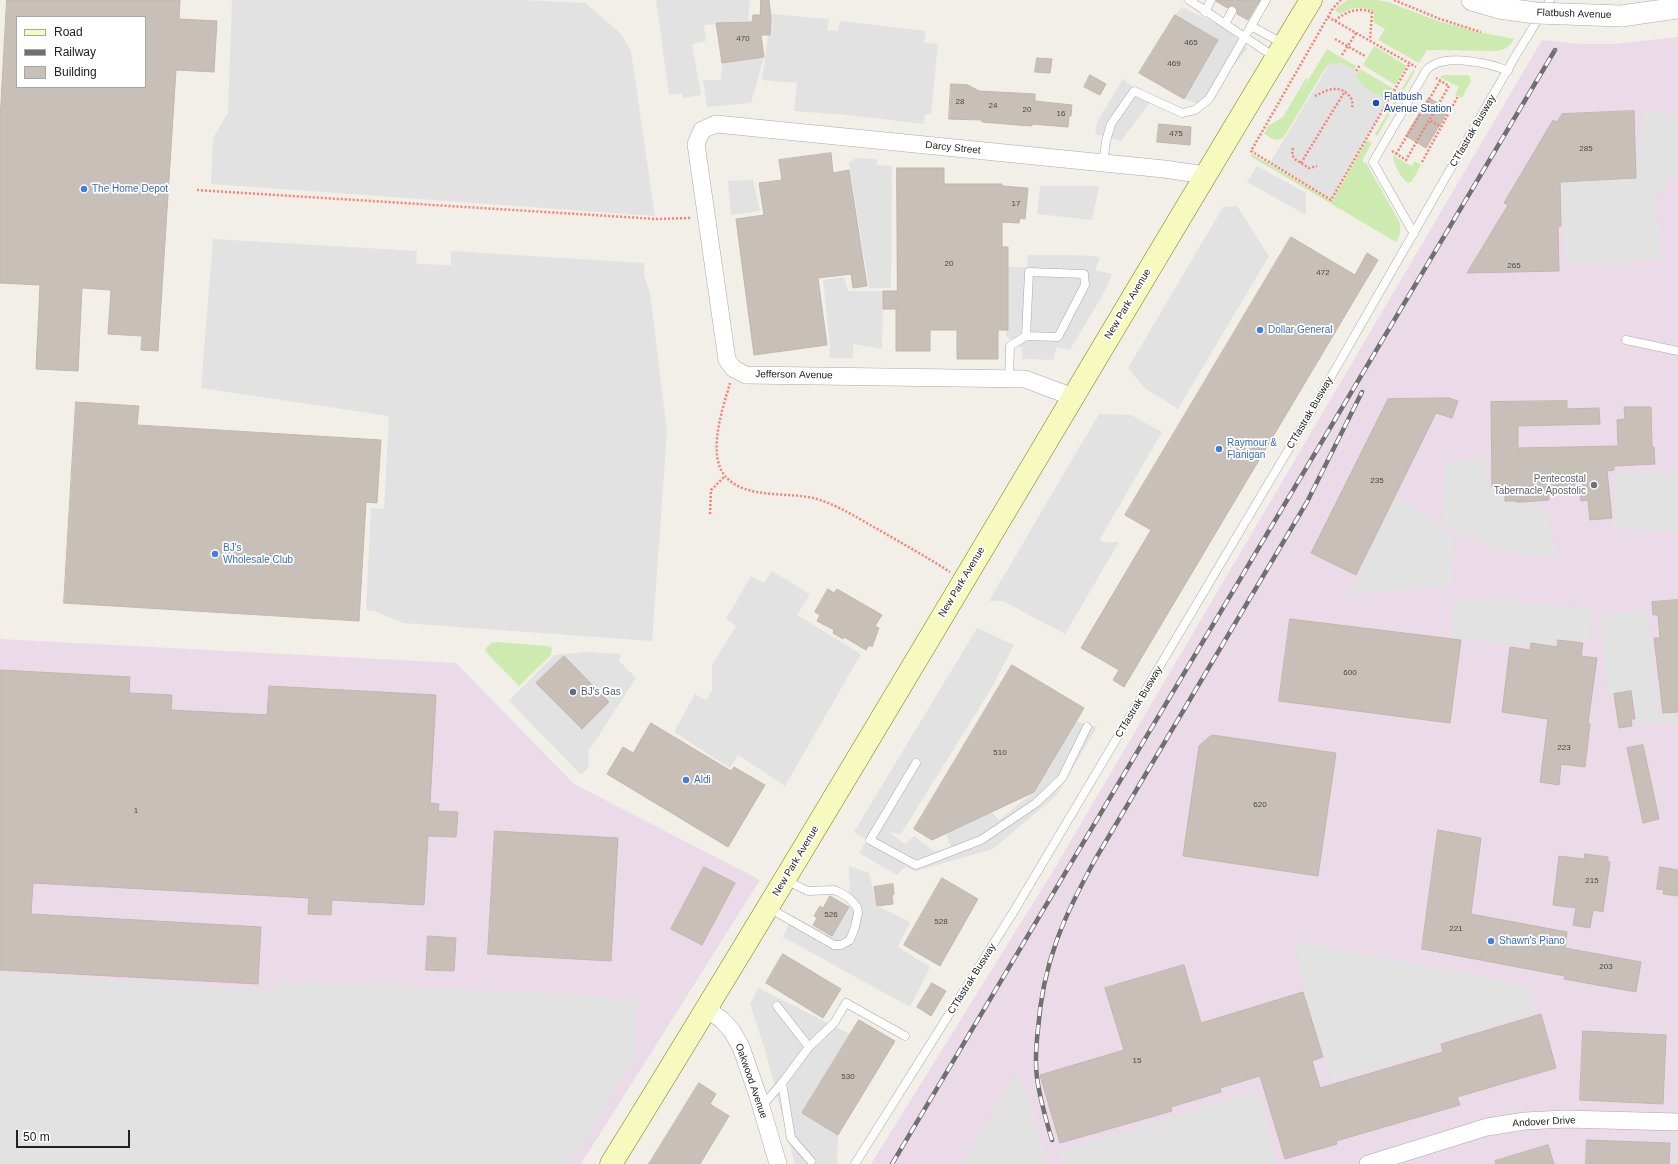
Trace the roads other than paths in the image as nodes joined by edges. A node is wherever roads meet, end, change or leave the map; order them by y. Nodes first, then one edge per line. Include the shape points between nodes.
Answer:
1 (1189, 0) edge
2 (1211, 0) edge
3 (1266, 0) edge
4 (1311, 0) edge
5 (1472, 0) edge
6 (1550, 0) edge
7 (1678, 8) edge
8 (1232, 11) dead end
9 (1205, 12) junction
10 (1225, 24) junction
11 (1251, 26) junction
12 (1245, 37) junction
13 (1280, 51) junction
14 (1508, 71) junction
15 (1103, 163) junction
16 (1205, 175) junction
17 (1414, 234) junction
18 (1026, 336) junction
19 (1626, 340) dead end
20 (1678, 351) edge
21 (734, 369) joint
22 (1009, 378) junction
23 (1073, 397) junction
24 (1087, 727) dead end
25 (916, 763) dead end
26 (785, 880) junction
27 (768, 907) junction
28 (777, 1006) dead end
29 (707, 1009) junction
30 (905, 1036) dead end
31 (809, 1047) junction
32 (782, 1083) junction
33 (761, 1107) junction
34 (1678, 1122) edge
35 (811, 1161) dead end
36 (611, 1164) edge
37 (778, 1164) edge
38 (855, 1164) edge
39 (1368, 1164) edge

1 - 9 lane
2 - 9 lane
3 - 11 lane
4 - 13 main road, New Park Avenue
5 - 7 street, Flatbush Avenue, bridge via 1499,8 1536,13 1621,16
6 - 14 lane, CTfastrak Busway
8 - 10 lane
9 - 10 lane
10 - 12 lane
11 - 12 lane
11 - 13 lane
12 - 13 lane
12 - 15 lane via 1209,99 1195,110 1182,113 1134,91 1111,124
13 - 16 main road, New Park Avenue
14 - 17 lane, CTfastrak Busway
14 - 17 lane via 1478,62 1441,62 1432,65 1373,162
15 - 16 street, Darcy Street
15 - 21 street, Darcy Street via 716,124 702,130 696,144 727,360
16 - 23 main road, New Park Avenue
17 - 38 lane, CTfastrak Busway via 1051,850
18 - 18 lane via 1029,272 1084,274 1085,285 1058,337
18 - 22 lane via 1010,346
19 - 20 lane
21 - 22 street, Jefferson Avenue via 746,375
22 - 23 street, Jefferson Avenue via 1025,379
23 - 26 main road, New Park Avenue
24 - 25 lane via 1062,778 1036,803 981,840 916,865 870,840
26 - 27 main road, New Park Avenue
26 - 27 lane via 808,891 834,890 849,898 858,913 850,940 841,945 834,945
27 - 29 main road, New Park Avenue
28 - 31 lane
29 - 33 street, Oakwood Avenue via 732,1031 745,1059
29 - 36 main road, New Park Avenue
30 - 31 lane via 846,1003 834,1023
31 - 32 lane
32 - 33 lane
32 - 35 lane via 791,1138
33 - 37 street, Oakwood Avenue
34 - 39 street, Andover Drive via 1566,1119 1526,1121 1487,1127

